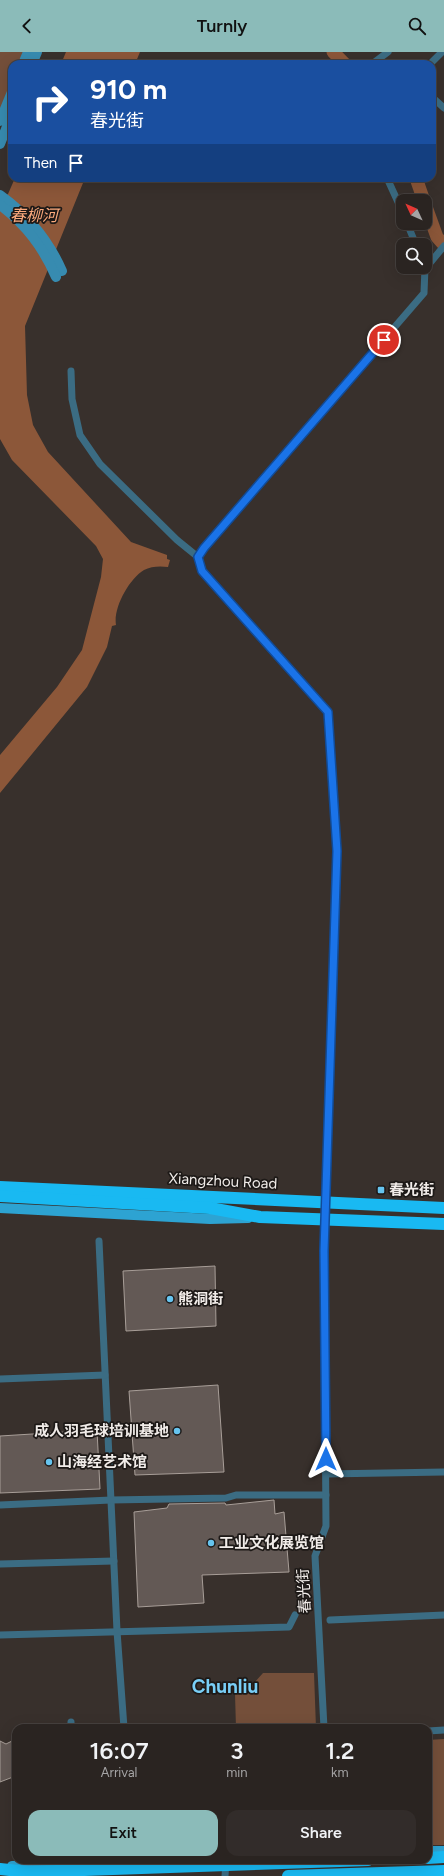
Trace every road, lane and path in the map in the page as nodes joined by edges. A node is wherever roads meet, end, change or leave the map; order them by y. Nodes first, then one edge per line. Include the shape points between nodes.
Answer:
1 (388, 52) edge
2 (442, 52) edge
3 (377, 60) edge
4 (434, 60) edge
5 (436, 101) edge
6 (8, 102) edge
7 (444, 108) edge
8 (0, 121) edge
9 (8, 124) edge
10 (0, 144) edge
11 (389, 182) edge
12 (0, 195) edge
13 (396, 198) edge
14 (0, 205) edge
15 (442, 248) edge
16 (432, 260) edge
17 (425, 274) edge
18 (71, 371) dead end
19 (198, 557) junction
20 (0, 1187) edge
21 (0, 1196) edge
22 (326, 1202) junction
23 (0, 1208) edge
24 (444, 1208) edge
25 (260, 1217) junction
26 (325, 1220) junction
27 (444, 1224) edge
28 (99, 1241) dead end
29 (105, 1375) junction
30 (0, 1379) edge
31 (444, 1472) edge
32 (326, 1474) junction
33 (326, 1494) junction
34 (111, 1500) junction
35 (0, 1506) edge
36 (114, 1561) junction
37 (0, 1564) edge
38 (295, 1615) dead end
39 (444, 1616) edge
40 (330, 1620) dead end
41 (118, 1631) junction
42 (0, 1635) edge
43 (124, 1724) edge
44 (324, 1724) edge
45 (444, 1730) edge
46 (432, 1731) edge
47 (432, 1851) edge
48 (444, 1851) edge
49 (444, 1857) edge
50 (432, 1858) edge
51 (79, 1864) edge
52 (226, 1864) edge
53 (255, 1864) edge
54 (0, 1868) edge
55 (444, 1871) edge
56 (225, 1876) edge
57 (288, 1876) edge

1 - 3 street
2 - 4 street
5 - 7 street
6 - 8 street
9 - 10 street
11 - 13 street
12 - 14 street via 30,220 43,235 54,253 59,274 26,227
15 - 16 street
17 - 19 street via 424,294
18 - 19 street via 72,399 80,435 100,464 177,540
19 - 22 street, 春光街 via 202,571 328,712 337,851
20 - 22 highway, Xiangzhou Road
21 - 25 highway via 210,1208
22 - 24 highway, Xiangzhou Road
22 - 26 street, 春光街
23 - 25 main road via 210,1219
25 - 26 highway
26 - 27 highway
26 - 32 street, 春光街
28 - 29 street
29 - 30 street
29 - 34 street
31 - 32 street
32 - 33 street, 春光街
33 - 34 street
33 - 44 street, 春光街 via 326,1526 315,1556
34 - 35 street
34 - 36 street
36 - 37 street
36 - 41 street
38 - 41 street via 289,1627
39 - 40 street
41 - 42 street
41 - 43 street
45 - 46 street
47 - 48 main road
49 - 50 highway
51 - 54 main road
52 - 56 street
53 - 54 highway via 28,1872
55 - 57 highway

